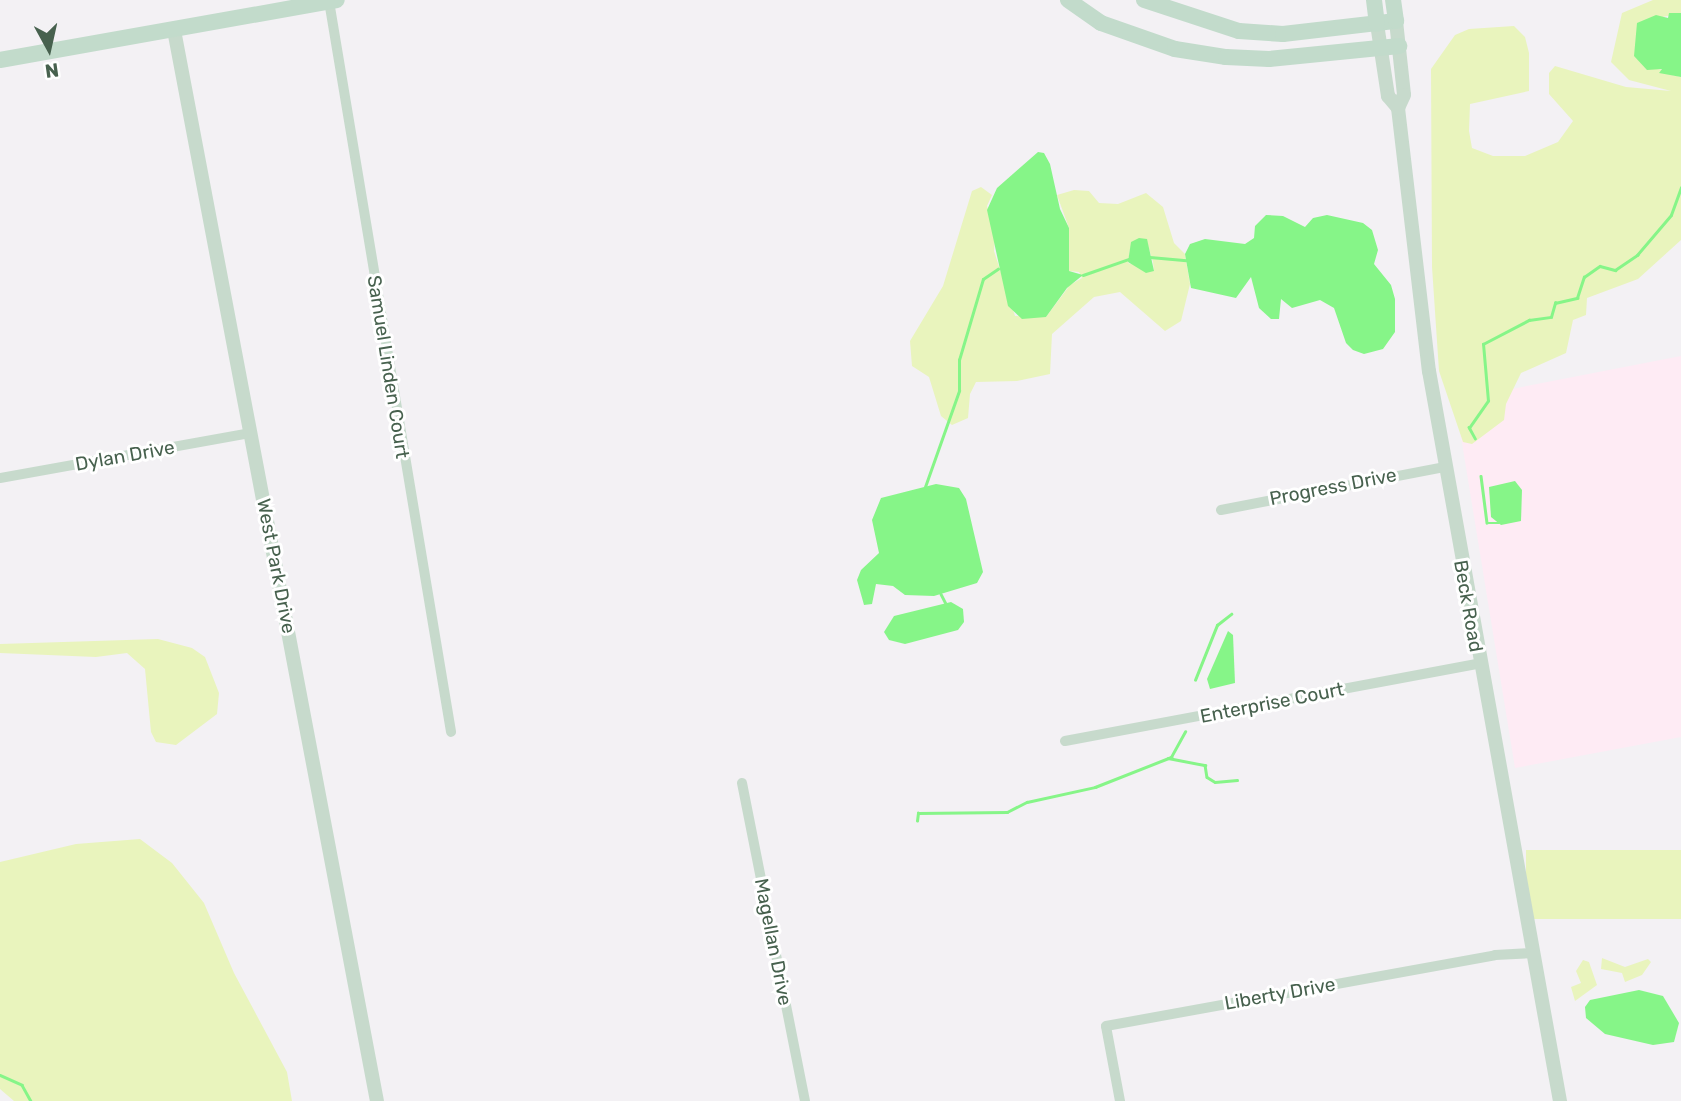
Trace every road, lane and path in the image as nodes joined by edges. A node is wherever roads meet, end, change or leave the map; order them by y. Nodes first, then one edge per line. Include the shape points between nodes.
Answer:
1 (1068, 0) edge
2 (1144, 0) edge
3 (1374, 0) edge
4 (1393, 0) edge
5 (333, 1) edge
6 (1396, 21) junction
7 (1377, 24) junction
8 (174, 30) junction
9 (1399, 46) junction
10 (1380, 48) junction
11 (0, 60) edge
12 (1398, 108) junction
13 (250, 433) junction
14 (1444, 467) junction
15 (0, 478) edge
16 (1221, 510) dead end
17 (1478, 664) junction
18 (451, 732) dead end
19 (1065, 741) dead end
20 (742, 783) dead end
21 (1530, 953) junction
22 (377, 1101) edge
23 (805, 1101) edge
24 (1121, 1101) edge
25 (1560, 1101) edge

1 - 10 main road via 1101,23 1175,49 1213,55 1269,59
2 - 7 main road via 1239,31 1283,34
3 - 7 main road, Beck Road
4 - 6 main road, Beck Road
5 - 8 main road
5 - 18 street, Samuel Linden Court
6 - 7 main road
6 - 9 street, Beck Road
7 - 10 street, Beck Road
8 - 11 main road
8 - 13 street, West Park Drive
9 - 10 main road
9 - 12 street, Beck Road via 1404,94
10 - 12 street, Beck Road via 1388,96
12 - 14 street, Beck Road
13 - 15 street, Dylan Drive
13 - 22 street, West Park Drive
14 - 16 street, Progress Drive
14 - 17 street, Beck Road
17 - 19 street, Enterprise Court
17 - 21 street, Beck Road
20 - 23 street, Magellan Drive
21 - 24 street, Liberty Drive via 1495,955 1106,1026
21 - 25 street, Beck Road

